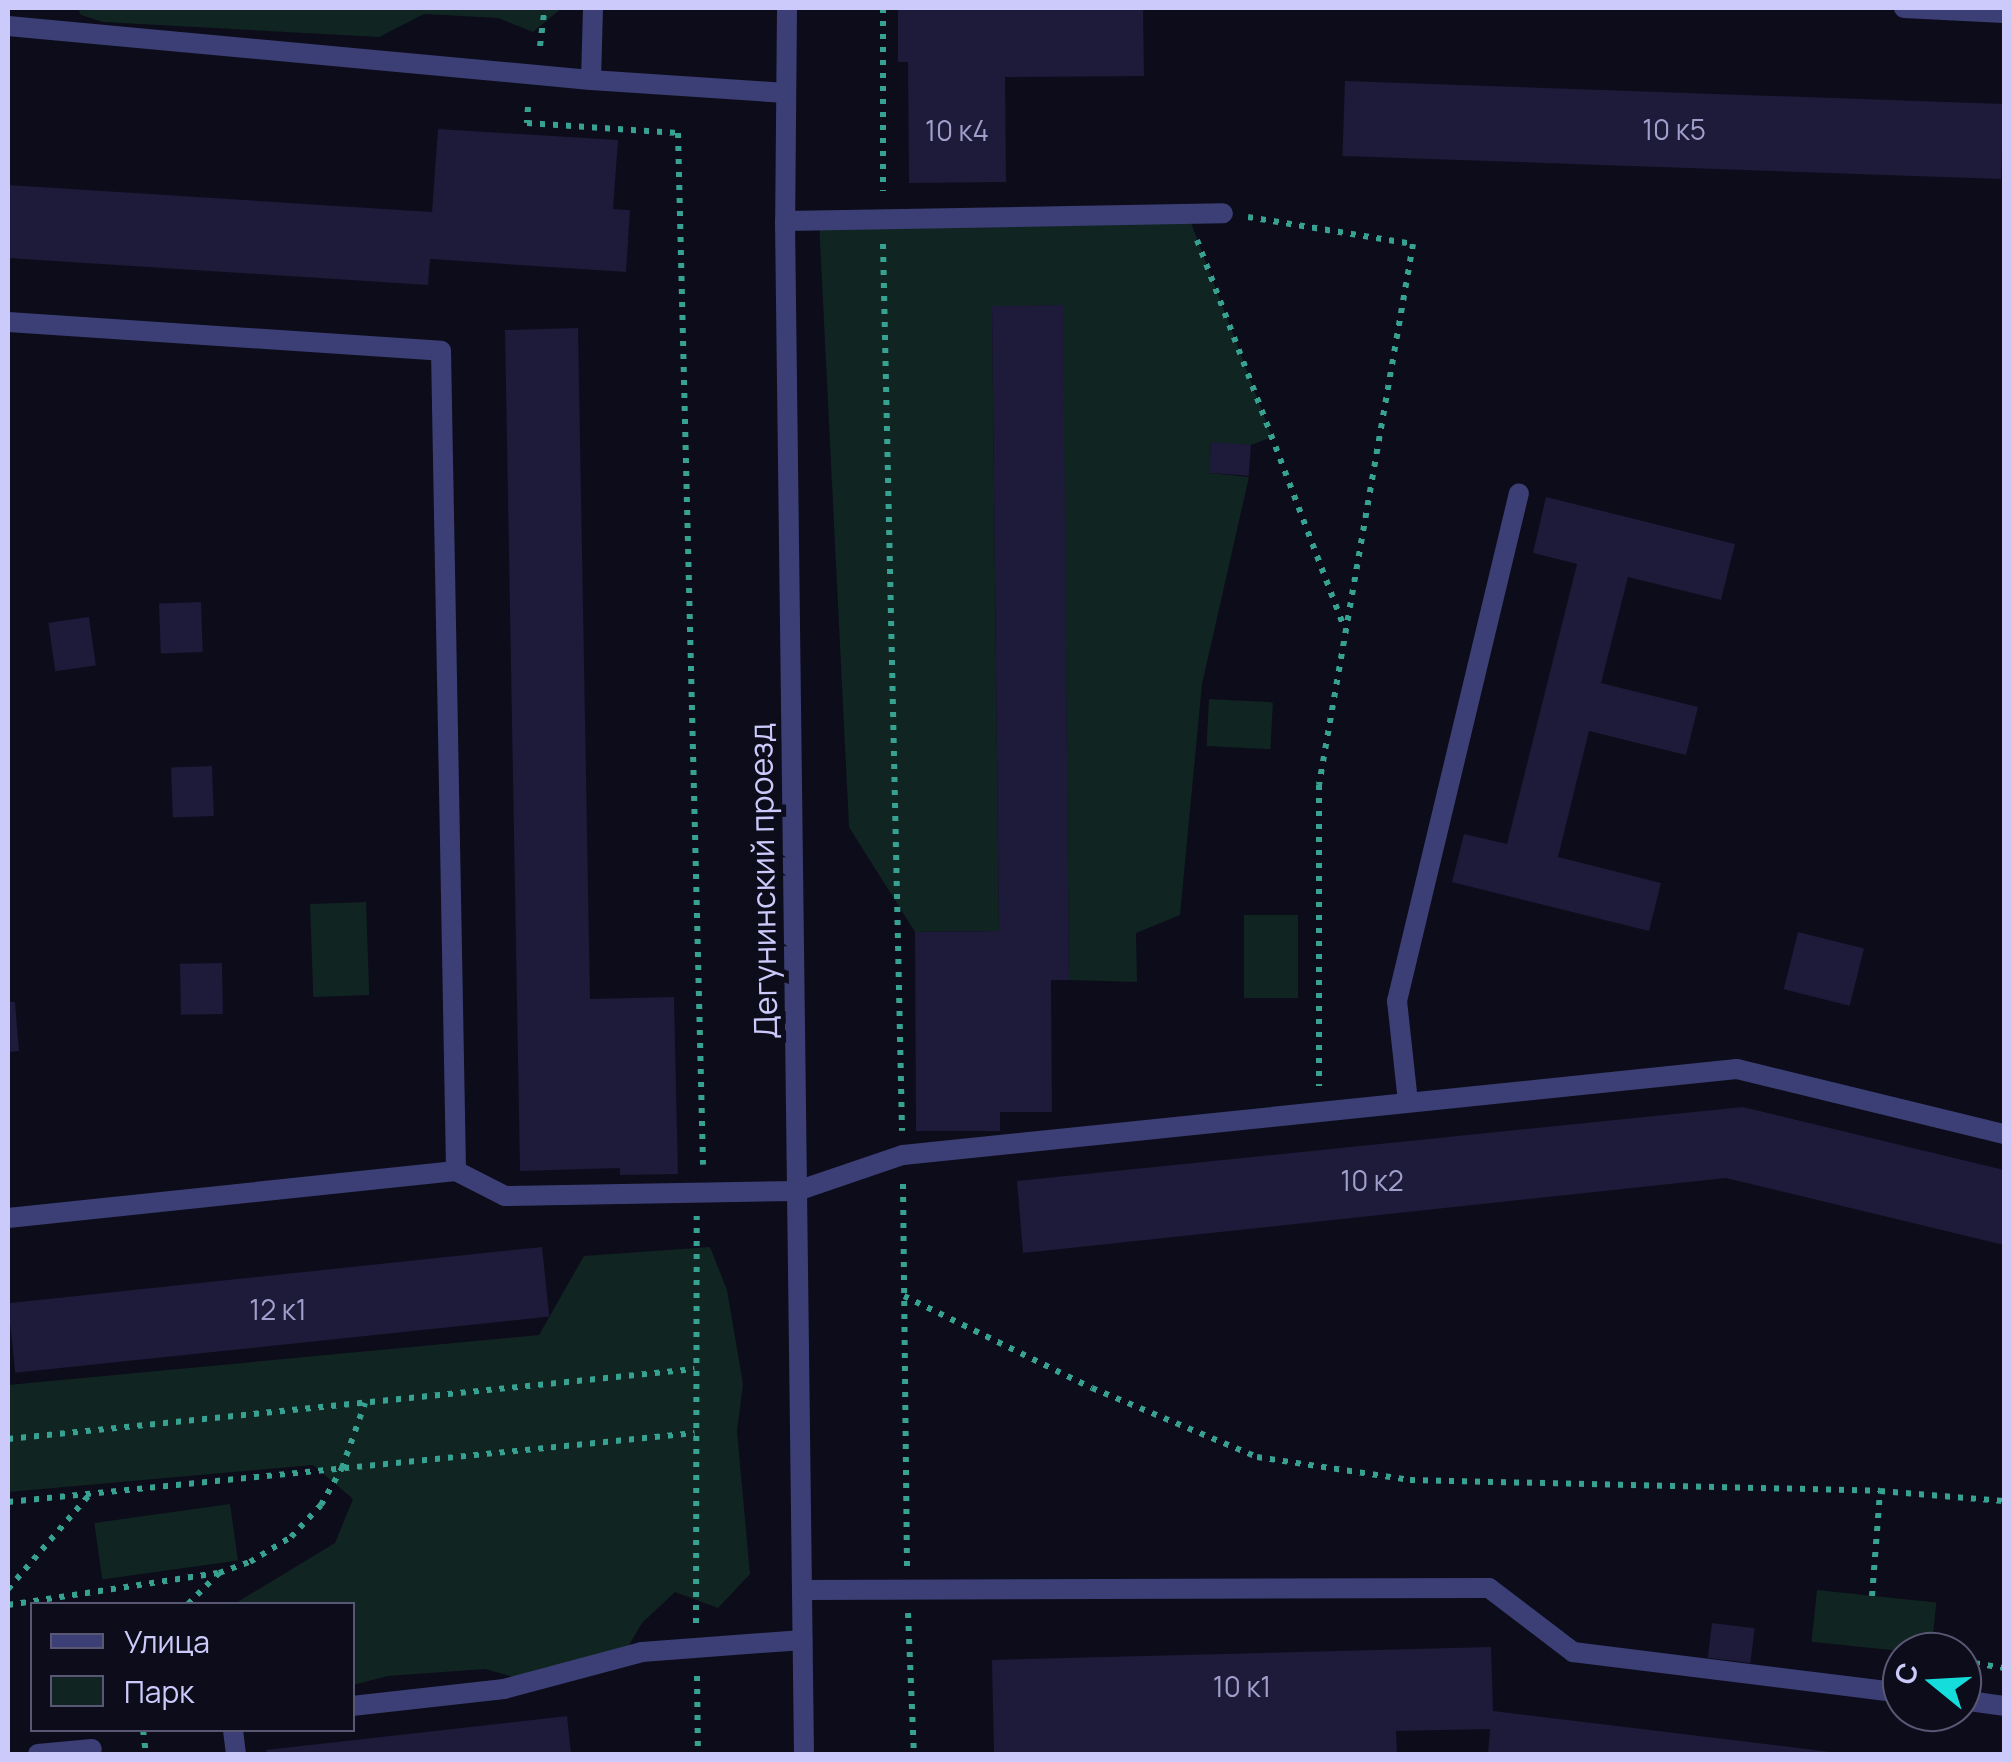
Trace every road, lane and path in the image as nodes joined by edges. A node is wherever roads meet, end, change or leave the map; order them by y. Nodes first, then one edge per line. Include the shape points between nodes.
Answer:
1 (545, 8) edge
2 (593, 8) edge
3 (787, 8) edge
4 (882, 8) edge
5 (1904, 8) edge
6 (2004, 13) edge
7 (8, 26) edge
8 (540, 46) dead end
9 (592, 80) junction
10 (786, 93) junction
11 (528, 107) dead end
12 (1188, 214) junction
13 (1223, 214) joint
14 (785, 221) junction
15 (883, 222) junction
16 (8, 322) edge
17 (1519, 493) dead end
18 (1344, 627) junction
19 (1408, 1102) junction
20 (1320, 1112) junction
21 (2004, 1134) edge
22 (902, 1154) junction
23 (456, 1171) junction
24 (797, 1191) junction
25 (704, 1193) junction
26 (8, 1218) edge
27 (904, 1296) junction
28 (694, 1369) junction
29 (365, 1402) junction
30 (694, 1433) junction
31 (8, 1439) edge
32 (342, 1468) junction
33 (1880, 1491) junction
34 (91, 1494) junction
35 (2004, 1501) edge
36 (8, 1502) edge
37 (219, 1572) junction
38 (907, 1586) junction
39 (8, 1589) edge
40 (803, 1590) junction
41 (1872, 1596) dead end
42 (190, 1602) edge
43 (8, 1605) edge
44 (803, 1640) junction
45 (696, 1648) junction
46 (1882, 1690) edge
47 (355, 1706) edge
48 (92, 1749) dead end
49 (38, 1754) edge
50 (698, 1754) edge
51 (804, 1754) edge
52 (914, 1754) edge

1 - 8 path
2 - 9 street
3 - 10 street, Дегунинский проезд
4 - 15 path
5 - 6 street
7 - 9 street
9 - 10 street
10 - 14 street, Дегунинский проезд
11 - 25 path via 527,123 678,133
12 - 13 street
12 - 15 street
12 - 18 path
13 - 18 path via 1413,244
14 - 15 street
14 - 24 street, Дегунинский проезд
15 - 22 path
16 - 23 street via 441,351
17 - 19 street via 1397,1000
18 - 20 path via 1319,785
19 - 20 street
19 - 21 street via 1737,1068
20 - 22 street
22 - 24 street
22 - 27 path
23 - 25 street via 505,1196
23 - 26 street
24 - 25 street
24 - 40 street, Дегунинский проезд
25 - 28 path via 694,1228
27 - 33 path via 1092,1388 1257,1457 1410,1480
27 - 38 path
28 - 29 path
28 - 30 path
29 - 31 path
29 - 32 path
30 - 32 path
30 - 45 path
32 - 34 path
32 - 37 path via 322,1506 291,1537
33 - 35 path
33 - 41 path
34 - 36 path
34 - 39 path
37 - 42 path
37 - 43 path
38 - 40 street
38 - 46 street via 1489,1588 1574,1652
38 - 52 path
40 - 44 street, Дегунинский проезд
44 - 45 street
44 - 51 street, Дегунинский проезд
45 - 47 street via 642,1652 504,1689
45 - 50 path
48 - 49 street

